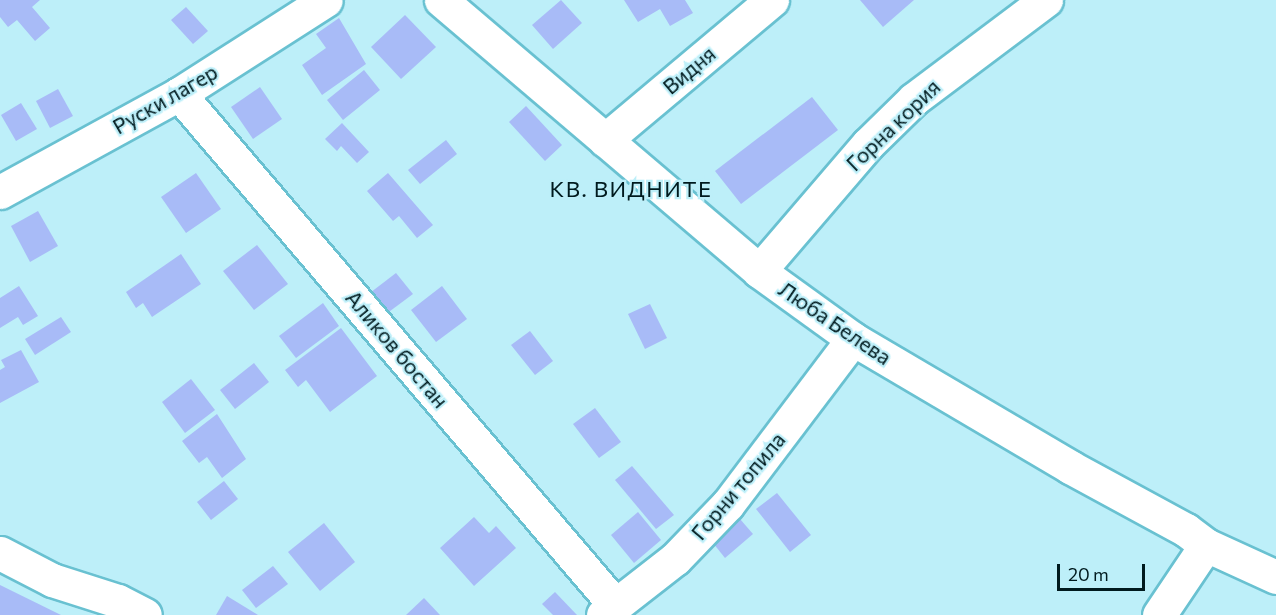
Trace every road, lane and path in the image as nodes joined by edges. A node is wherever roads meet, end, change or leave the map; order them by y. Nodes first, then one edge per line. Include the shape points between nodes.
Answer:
1 (326, 0) edge
2 (441, 0) edge
3 (772, 0) edge
4 (1046, 0) edge
5 (178, 94) junction
6 (605, 140) junction
7 (0, 192) edge
8 (759, 271) junction
9 (853, 339) junction
10 (1206, 545) junction
11 (0, 553) edge
12 (1276, 577) edge
13 (609, 610) edge
14 (145, 615) edge
15 (1159, 615) edge

1 - 5 street, Руски лагер
2 - 6 street, Люба Белева
3 - 6 street, Видня
4 - 8 street, Горна кория via 914,99 868,144
5 - 7 street, Руски лагер
5 - 13 street, Аликов бостан
6 - 8 street, Люба Белева
8 - 9 street, Люба Белева
9 - 10 street, Люба Белева
9 - 13 street, Горни топила via 728,504 675,559
10 - 12 street, Люба Белева
10 - 15 street
11 - 14 street via 52,580 118,601

